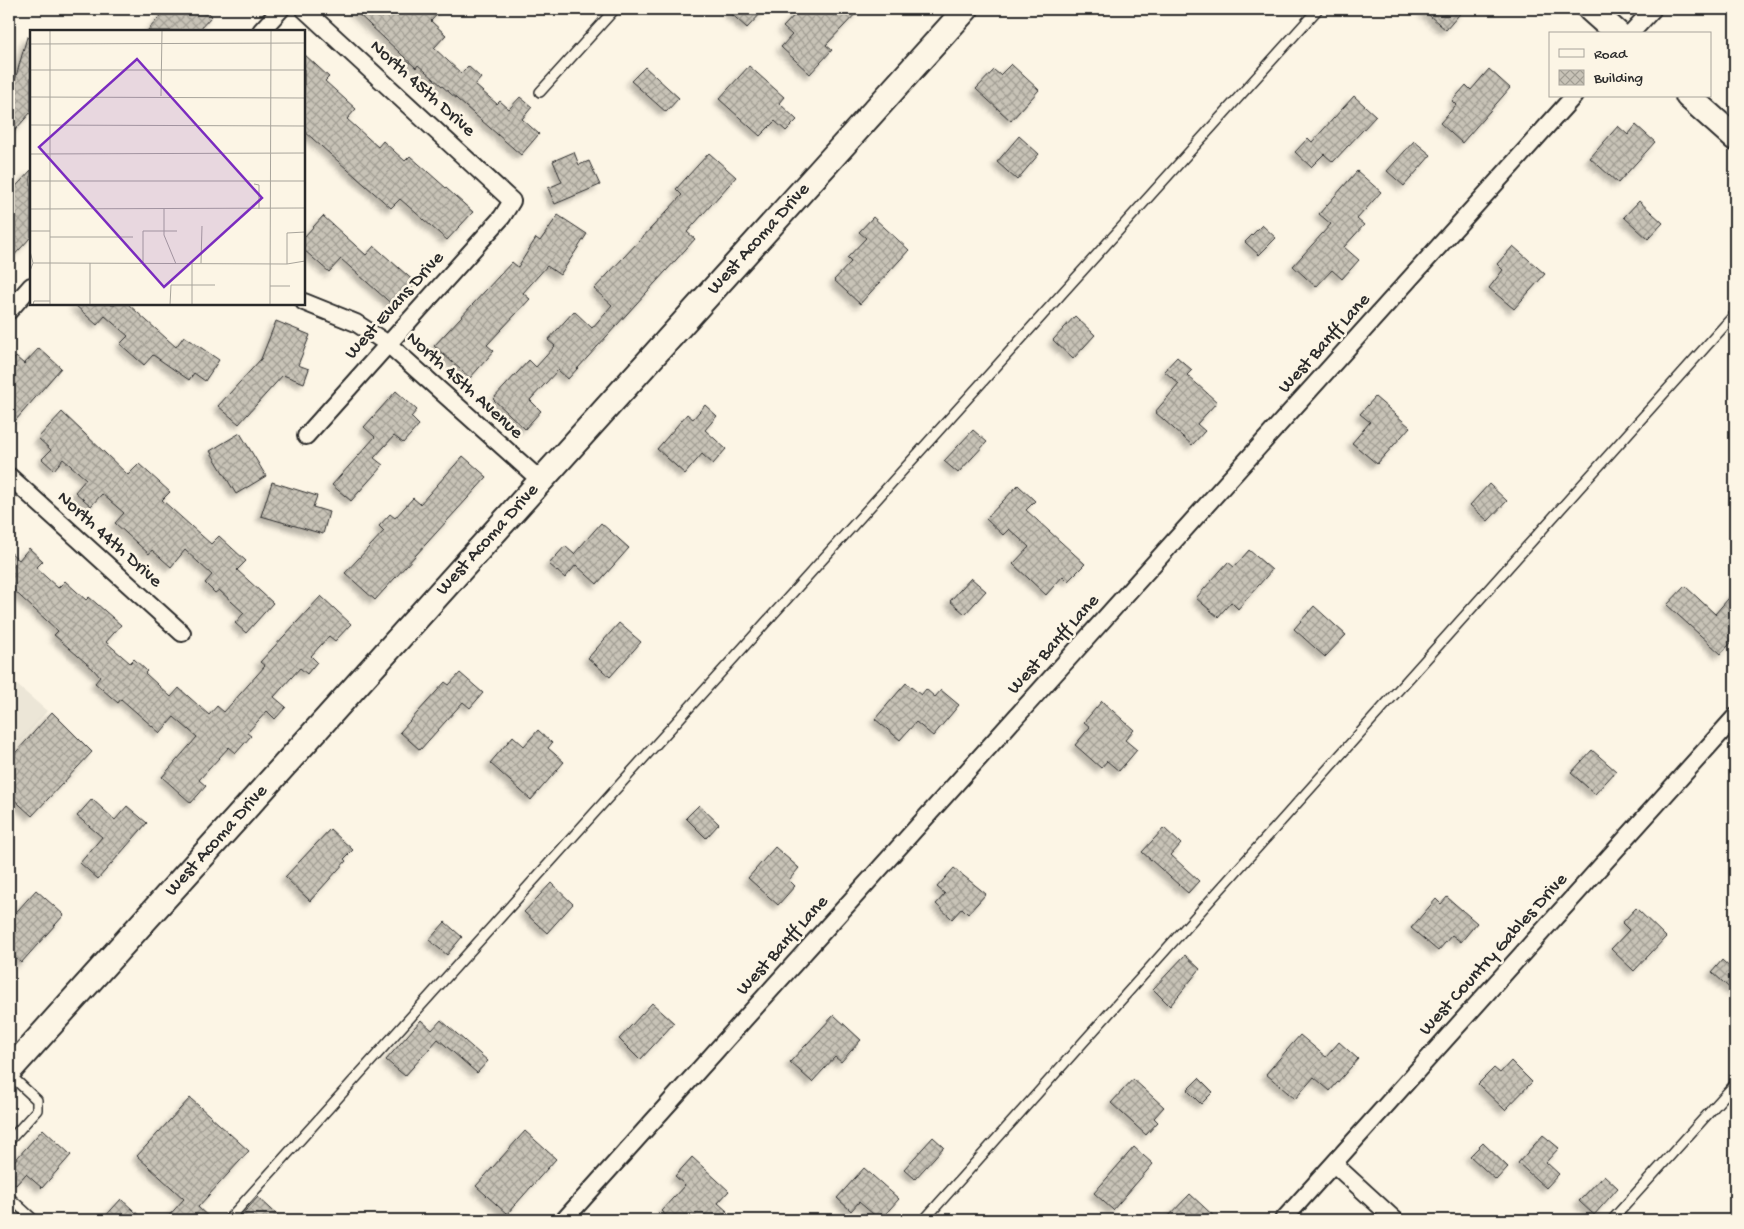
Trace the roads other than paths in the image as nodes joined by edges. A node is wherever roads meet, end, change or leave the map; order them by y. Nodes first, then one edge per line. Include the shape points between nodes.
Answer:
1 (281, 9) edge
2 (304, 9) edge
3 (615, 9) edge
4 (966, 9) edge
5 (1318, 9) edge
6 (1590, 9) edge
7 (1653, 9) edge
8 (262, 30) edge
9 (1616, 32) edge
10 (1632, 32) edge
11 (540, 92) dead end
12 (1572, 98) edge
13 (1690, 98) edge
14 (1735, 138) edge
15 (512, 201) joint
16 (30, 287) edge
17 (305, 302) edge
18 (9, 311) edge
19 (1735, 314) edge
20 (388, 344) junction
21 (306, 436) dead end
22 (9, 476) edge
23 (540, 480) junction
24 (182, 633) dead end
25 (1735, 717) edge
26 (9, 1073) edge
27 (1735, 1084) edge
28 (9, 1141) edge
29 (1334, 1164) junction
30 (9, 1197) edge
31 (34, 1220) edge
32 (228, 1220) edge
33 (564, 1220) edge
34 (924, 1220) edge
35 (1283, 1220) edge
36 (1395, 1220) edge
37 (1612, 1220) edge

1 - 8 street
2 - 15 street, North 45th Drive
3 - 11 lane
4 - 23 street, West Acoma Drive
5 - 32 lane
6 - 9 street
7 - 10 street
12 - 33 street, West Banff Lane
13 - 14 street
15 - 20 street, West Evans Drive via 502,217
16 - 18 street
17 - 20 street, North 45th Avenue via 356,323
19 - 34 lane
20 - 21 street, West Evans Drive
20 - 23 street, North 45th Avenue
22 - 24 street, North 44th Drive
23 - 26 street, West Acoma Drive
25 - 29 street, West Country Gables Drive
26 - 28 lane via 37,1100 38,1106
27 - 37 lane
29 - 35 street, West Country Gables Drive
29 - 36 street
30 - 31 lane

